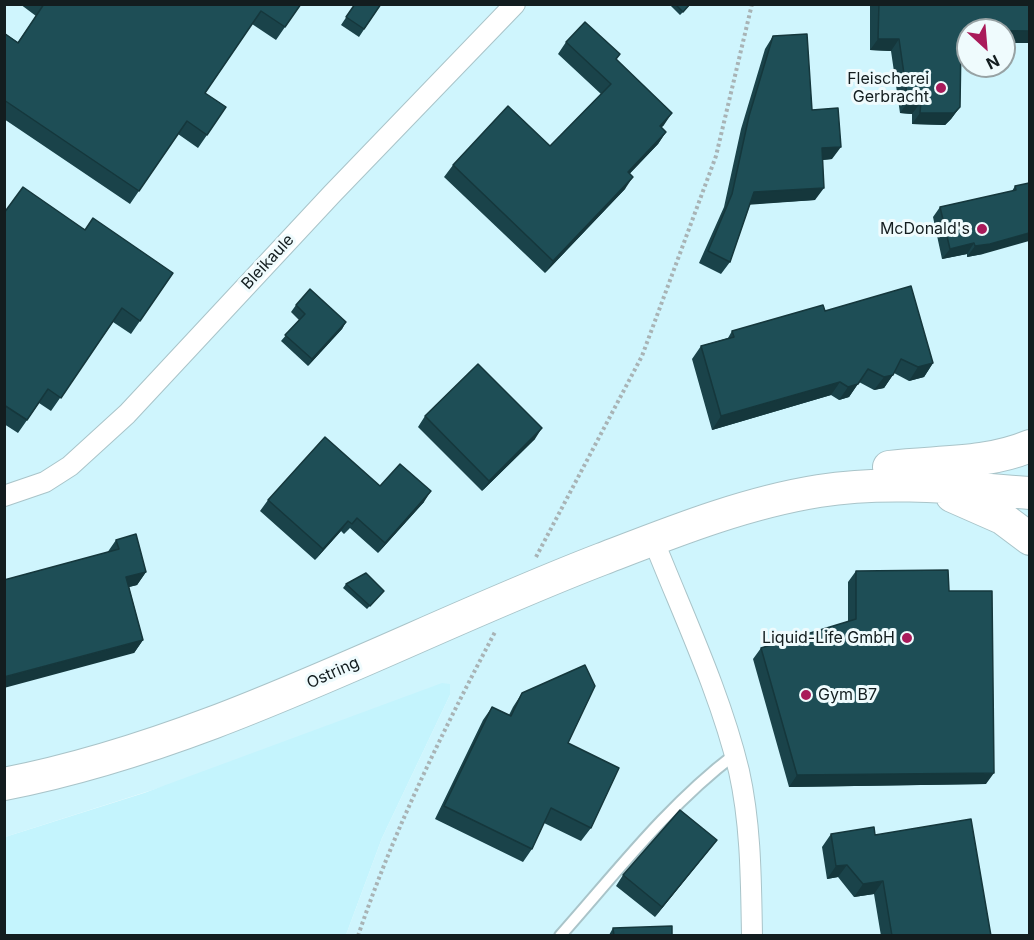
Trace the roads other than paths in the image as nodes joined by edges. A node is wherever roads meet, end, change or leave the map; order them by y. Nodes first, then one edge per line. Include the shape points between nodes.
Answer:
1 (515, 4) edge
2 (1029, 446) edge
3 (926, 486) junction
4 (819, 491) junction
5 (1029, 493) edge
6 (4, 496) edge
7 (653, 539) junction
8 (1029, 539) edge
9 (734, 755) junction
10 (4, 784) edge
11 (560, 936) edge
12 (752, 936) edge

1 - 6 street, Bleikaule via 127,414 70,466 45,482
2 - 4 main road via 972,462 872,470
3 - 4 main road
3 - 5 main road
3 - 8 main road via 985,509
4 - 7 main road, Ostring via 728,512
7 - 9 street
7 - 10 main road, Ostring via 517,592 201,726
9 - 11 lane via 699,781 669,812
9 - 12 street via 749,842

